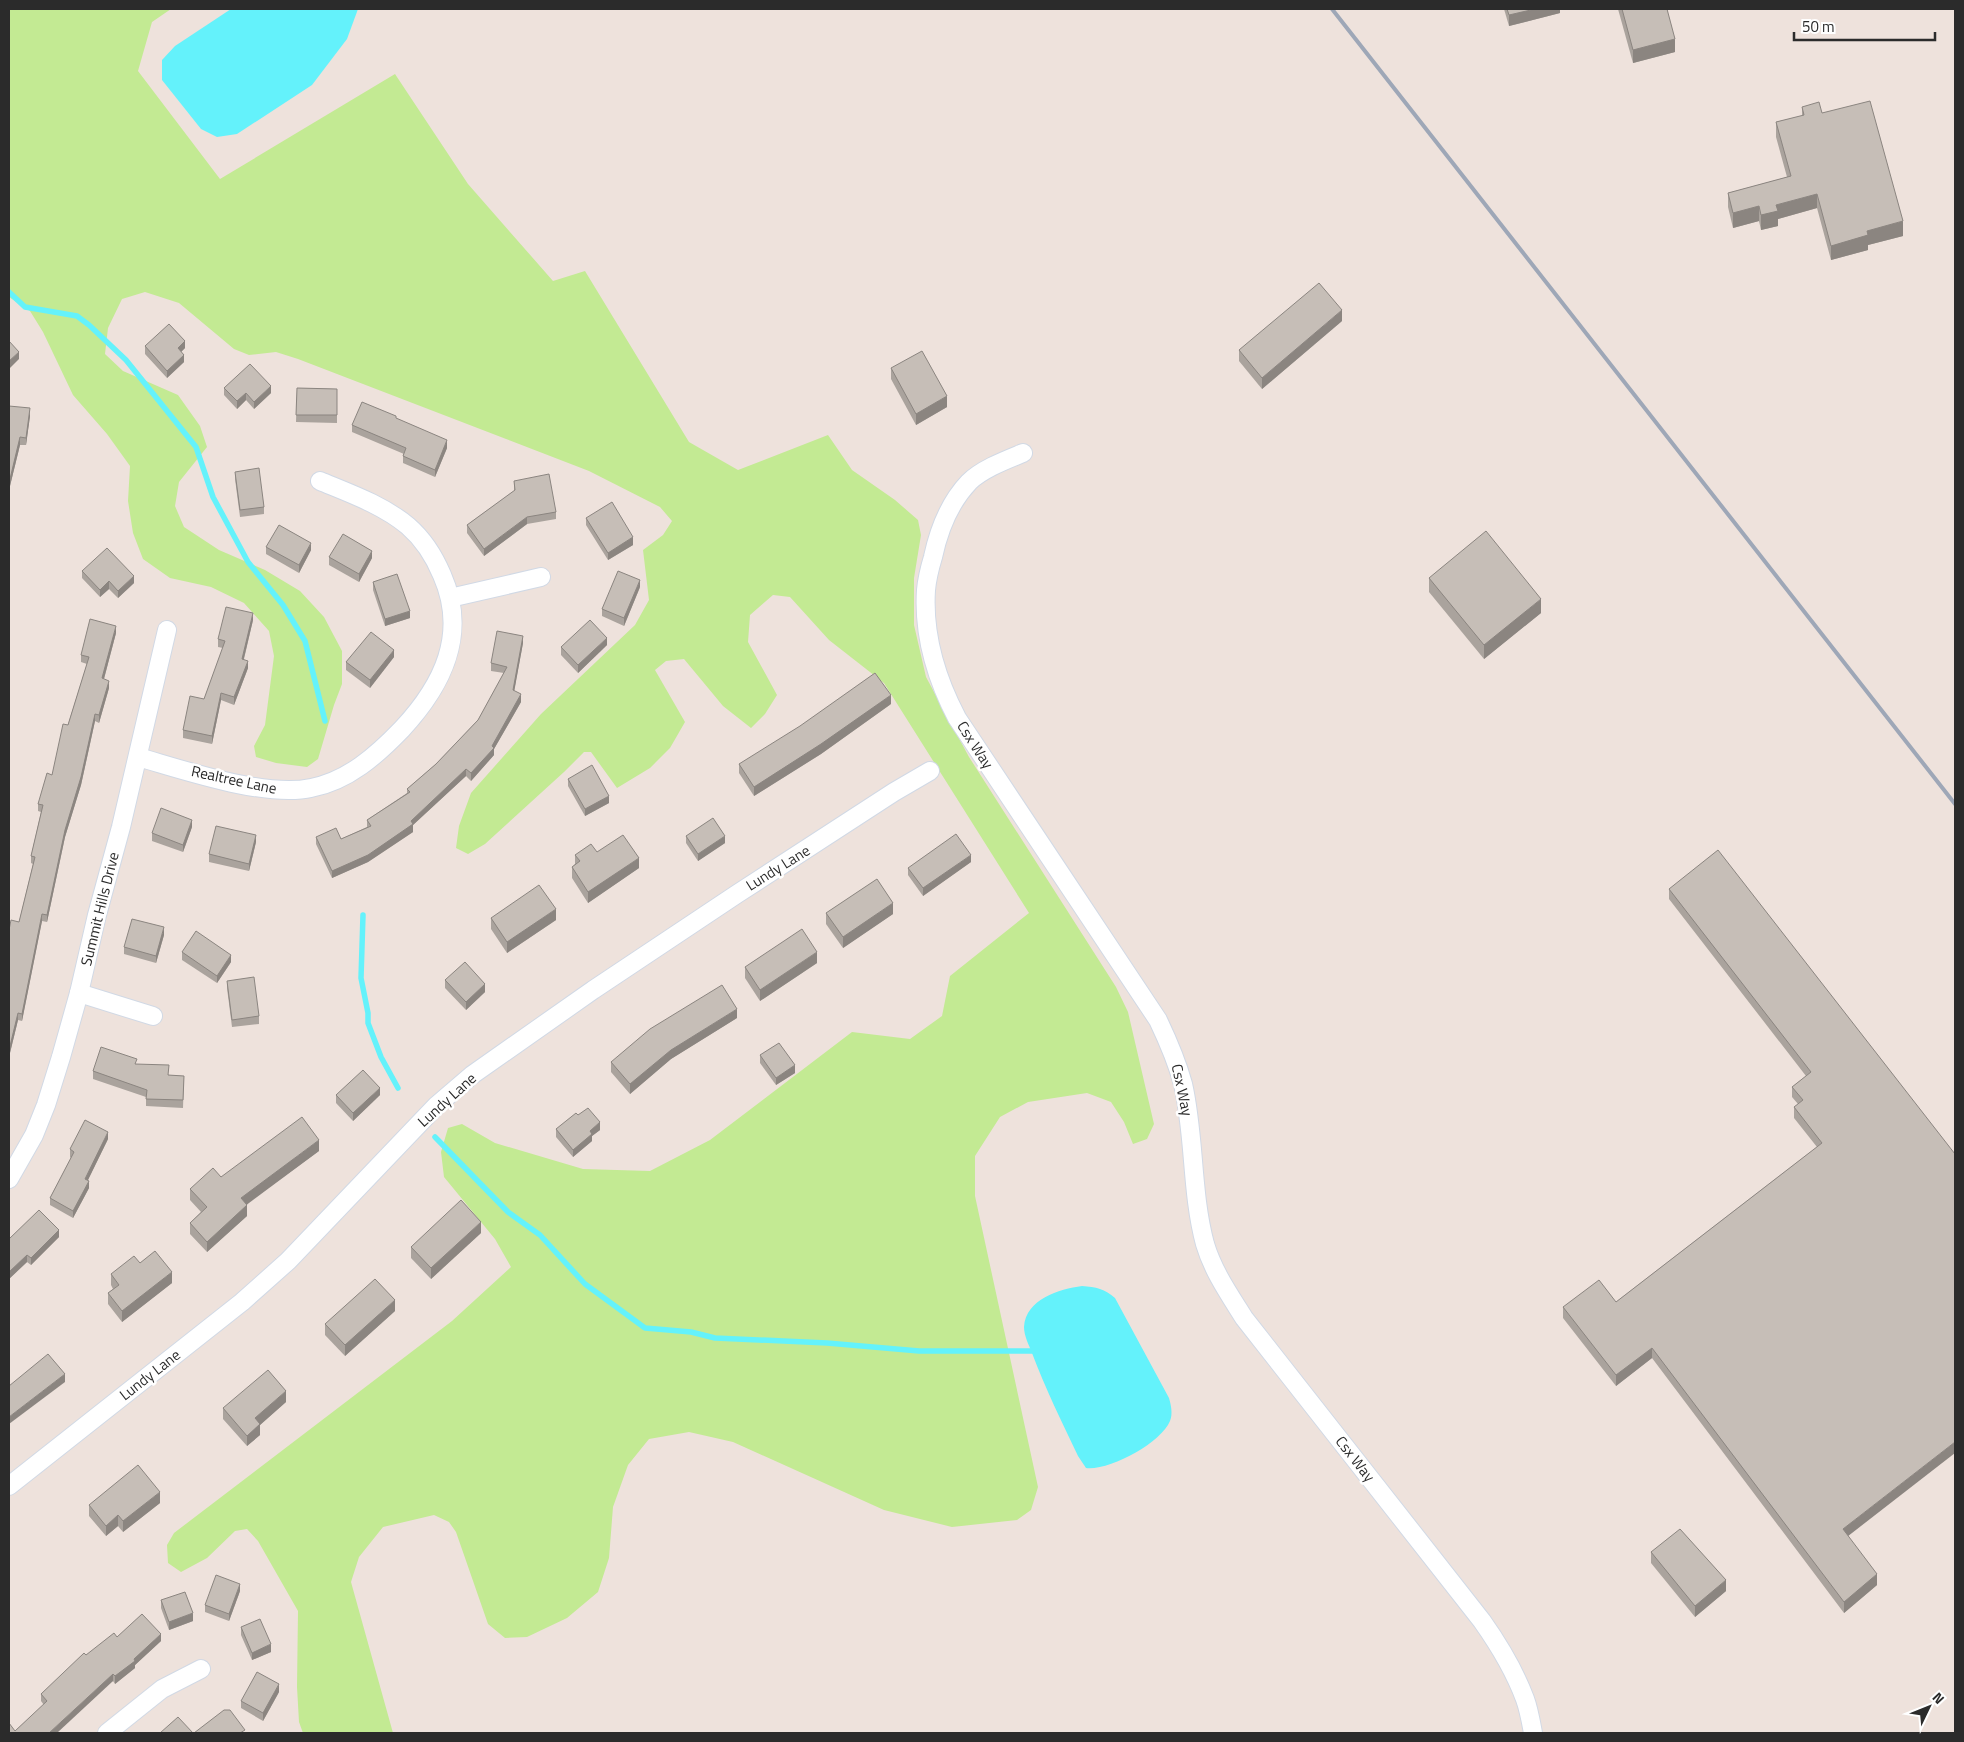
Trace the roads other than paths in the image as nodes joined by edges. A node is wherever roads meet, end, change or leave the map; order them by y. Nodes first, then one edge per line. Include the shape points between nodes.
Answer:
1 (1023, 453) dead end
2 (320, 481) dead end
3 (541, 578) dead end
4 (450, 598) junction
5 (167, 630) dead end
6 (138, 757) junction
7 (930, 771) dead end
8 (79, 993) junction
9 (153, 1016) dead end
10 (9, 1179) edge
11 (9, 1486) edge
12 (201, 1669) dead end
13 (107, 1733) edge
14 (1533, 1733) edge

1 - 14 street, Csx Way via 970,481 944,520 926,588 926,621 936,671 957,718 1158,1020 1173,1052 1184,1093 1200,1218 1218,1277 1244,1318 1486,1627 1526,1700
2 - 4 street, Realtree Lane via 379,508 408,526 436,561
3 - 4 street
4 - 6 street, Realtree Lane via 452,635 446,663 432,692 390,742 349,774 311,788 282,791 244,785
5 - 6 street, Summit Hills Drive
6 - 8 street, Summit Hills Drive
7 - 11 street, Lundy Lane via 737,894 472,1075 437,1105 288,1261 242,1302
8 - 9 street
8 - 10 street, Summit Hills Drive via 46,1105 33,1138
12 - 13 street via 162,1689

